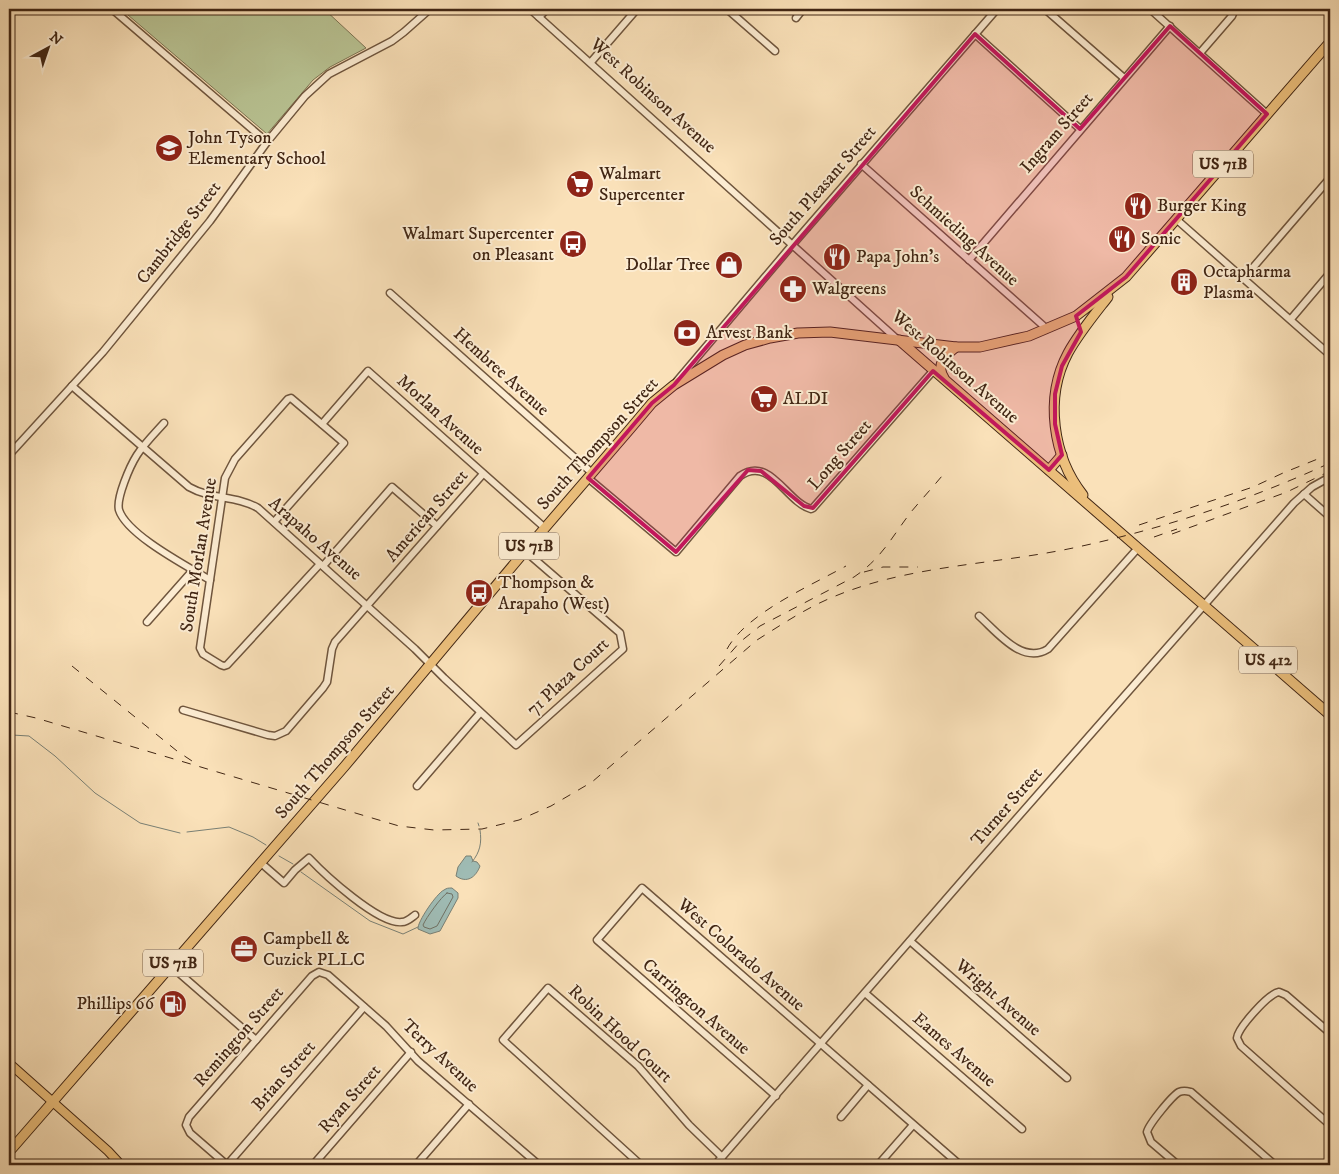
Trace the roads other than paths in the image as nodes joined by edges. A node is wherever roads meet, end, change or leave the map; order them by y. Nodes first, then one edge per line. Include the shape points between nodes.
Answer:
1 (112, 9) edge
2 (430, 9) edge
3 (530, 9) edge
4 (547, 9) edge
5 (638, 9) edge
6 (727, 9) edge
7 (803, 9) edge
8 (997, 9) edge
9 (1046, 9) edge
10 (1150, 9) edge
11 (1235, 9) edge
12 (539, 17) junction
13 (796, 18) dead end
14 (1170, 26) junction
15 (975, 34) junction
16 (1330, 42) edge
17 (775, 51) dead end
18 (1200, 53) junction
19 (591, 62) junction
20 (1124, 78) junction
21 (1267, 114) junction
22 (1080, 129) junction
23 (267, 142) junction
24 (861, 164) junction
25 (1330, 178) edge
26 (1176, 219) junction
27 (793, 244) junction
28 (969, 260) junction
29 (1330, 273) edge
30 (1244, 278) junction
31 (1116, 287) junction
32 (390, 293) dead end
33 (1076, 316) junction
34 (1291, 319) junction
35 (1047, 330) junction
36 (1081, 332) junction
37 (899, 340) junction
38 (956, 346) junction
39 (1330, 355) edge
40 (933, 371) junction
41 (949, 384) junction
42 (674, 385) junction
43 (72, 386) junction
44 (164, 423) dead end
45 (322, 424) junction
46 (143, 448) junction
47 (9, 455) edge
48 (1063, 458) junction
49 (1051, 472) junction
50 (484, 474) junction
51 (590, 476) junction
52 (1330, 477) edge
53 (1304, 494) junction
54 (222, 497) junction
55 (1094, 509) junction
56 (1330, 517) edge
57 (274, 522) junction
58 (437, 526) junction
59 (545, 528) junction
60 (1138, 548) junction
61 (525, 551) junction
62 (676, 552) joint
63 (322, 565) junction
64 (193, 570) junction
65 (210, 580) junction
66 (1205, 605) junction
67 (368, 606) junction
68 (979, 616) dead end
69 (147, 622) dead end
70 (431, 665) junction
71 (183, 710) dead end
72 (480, 713) junction
73 (1330, 715) edge
74 (417, 786) dead end
75 (260, 863) junction
76 (642, 888) joint
77 (415, 915) dead end
78 (910, 942) junction
79 (171, 966) junction
80 (319, 972) joint
81 (865, 993) junction
82 (364, 1007) junction
83 (1330, 1033) edge
84 (256, 1040) junction
85 (821, 1044) junction
86 (411, 1052) junction
87 (9, 1063) edge
88 (1067, 1078) dead end
89 (868, 1085) junction
90 (776, 1096) junction
91 (52, 1102) junction
92 (469, 1104) junction
93 (841, 1117) dead end
94 (913, 1125) junction
95 (1330, 1125) edge
96 (1022, 1129) dead end
97 (9, 1152) edge
98 (722, 1157) junction
99 (121, 1165) edge
100 (227, 1165) edge
101 (313, 1165) edge
102 (416, 1165) edge
103 (538, 1165) edge
104 (641, 1165) edge
105 (715, 1165) edge
106 (878, 1165) edge
107 (959, 1165) edge
108 (1178, 1165) edge
109 (1275, 1165) edge

1 - 23 street
2 - 23 street, Cambridge Street via 392,41 329,74 305,96
3 - 12 street, West Robinson Avenue
4 - 12 street
5 - 19 street
6 - 17 street
7 - 13 street
8 - 15 street, South Pleasant Street
9 - 20 street
10 - 14 street
11 - 18 street
12 - 19 street, West Robinson Avenue
14 - 18 street
14 - 20 street, Ingram Street
15 - 22 street
15 - 24 street, South Pleasant Street
16 - 21 highway, South Thompson Street / US 71B
18 - 21 street
19 - 27 street, West Robinson Avenue
20 - 22 street, Ingram Street
21 - 26 highway, South Thompson Street / US 71B
22 - 28 street, Ingram Street
23 - 43 street, Cambridge Street via 210,221
24 - 27 street, South Pleasant Street
24 - 28 street, Schmieding Avenue
25 - 30 street
26 - 30 street
26 - 31 highway, South Thompson Street / US 71B
27 - 37 street, West Robinson Avenue
27 - 42 street, South Pleasant Street
28 - 35 street, Schmieding Avenue
29 - 34 street
30 - 34 street
31 - 33 highway, South Thompson Street / US 71B
31 - 36 highway, US 412
32 - 51 street, Hembree Avenue
33 - 35 highway, South Thompson Street / US 71B
33 - 36 highway
34 - 39 street
35 - 38 highway, South Thompson Street / US 71B via 1009,342 980,347
36 - 48 highway, US 412 via 1062,366 1055,394 1055,424
37 - 38 highway, South Thompson Street / US 71B
37 - 40 highway, West Robinson Avenue
37 - 42 highway, South Thompson Street / US 71B via 830,332 770,338 723,355
38 - 41 highway via 940,364 942,376
40 - 41 highway, West Robinson Avenue
40 - 62 street, Long Street via 813,508 804,506 761,471 748,470
41 - 49 highway, West Robinson Avenue
42 - 51 highway, South Thompson Street / US 71B via 652,403
43 - 46 street, Arapaho Avenue
43 - 47 street, Cambridge Street
44 - 46 street
45 - 50 street, Morlan Avenue via 368,371
45 - 54 street, South Morlan Avenue via 291,398 288,399 235,459
45 - 57 street via 344,443
46 - 54 street, Arapaho Avenue via 189,487 209,496
46 - 64 street via 119,498 118,508 133,530
48 - 49 highway
48 - 55 highway, US 412 via 1068,475
49 - 55 highway, West Robinson Avenue / US 412
50 - 58 street, American Street
50 - 59 street, Morlan Avenue
51 - 59 highway, South Thompson Street / US 71B
51 - 62 street, Hembree Avenue
52 - 53 street, Turner Street
53 - 56 street
53 - 66 street, Turner Street
54 - 57 street, Arapaho Avenue via 248,502
54 - 65 street, South Morlan Avenue
55 - 60 highway, West Robinson Avenue / US 412
57 - 63 street, Arapaho Avenue
58 - 63 street via 392,487
58 - 67 street, American Street
59 - 61 highway, South Thompson Street / US 71B
60 - 66 highway, West Robinson Avenue / US 412
60 - 68 street via 1040,654 1022,652
61 - 70 highway, South Thompson Street / US 71B
61 - 72 street, 71 Plaza Court via 620,632 623,649 516,745
63 - 65 street, South Morlan Avenue via 224,666 201,652
63 - 67 street, Arapaho Avenue
64 - 65 street
64 - 69 street
66 - 73 highway, US 412
66 - 78 street, Turner Street
67 - 70 street, Arapaho Avenue
67 - 71 street, American Street via 335,642 323,688 281,734 268,735
70 - 72 street, 71 Plaza Court
70 - 75 highway, South Thompson Street / US 71B
72 - 74 street
75 - 77 street via 284,883 309,858 359,902 384,917 403,922
75 - 79 highway, South Thompson Street / US 71B
76 - 85 street, West Colorado Avenue
76 - 90 street, Carrington Avenue via 597,940
78 - 81 street, Turner Street
78 - 88 street, Wright Avenue
79 - 84 street
79 - 91 highway, South Thompson Street / US 71B
80 - 82 street, Terry Avenue via 328,975
80 - 84 street, Remington Street
81 - 85 street, Turner Street
81 - 96 street, Eames Avenue
82 - 86 street, Terry Avenue
82 - 100 street, Brian Street
83 - 95 street via 1279,992 1270,995 1240,1029 1237,1038 1241,1046
84 - 100 street, Remington Street via 189,1117 186,1126
85 - 89 street, West Colorado Avenue
85 - 90 street, Turner Street
86 - 92 street, Terry Avenue
86 - 101 street, Ryan Street
87 - 91 main road
89 - 93 street
89 - 94 street, West Colorado Avenue
90 - 98 street, Turner Street
91 - 97 highway, South Thompson Street / US 71B
91 - 99 main road
92 - 102 street
92 - 103 street, Terry Avenue
94 - 106 street
94 - 107 street, West Colorado Avenue
98 - 104 street, Robin Hood Court via 689,1125 638,1066 548,988 503,1040
98 - 105 street, Turner Street
108 - 109 street via 1151,1142 1147,1132 1151,1122 1183,1090 1191,1092

